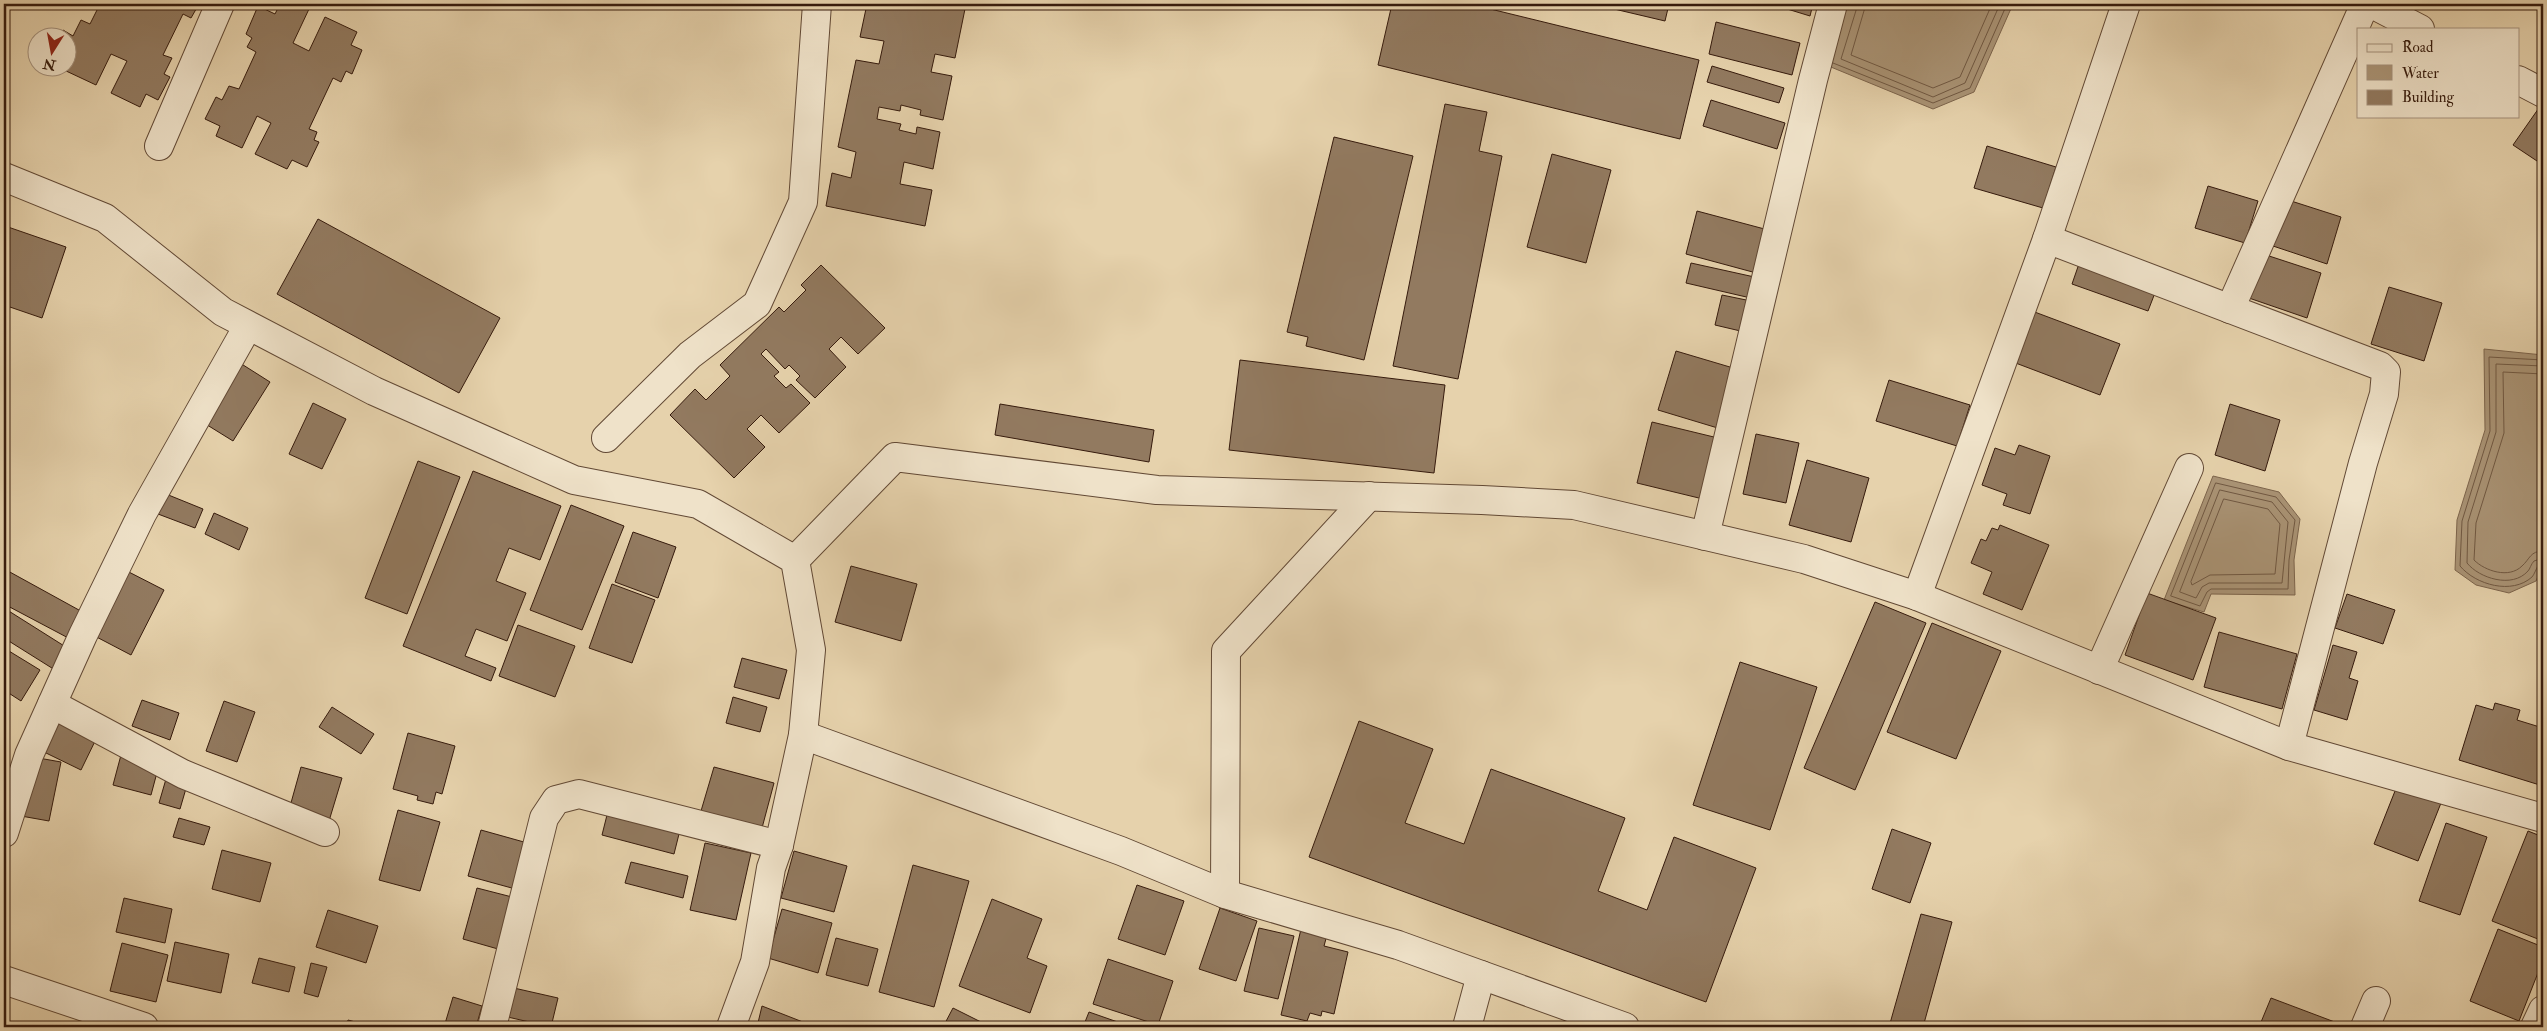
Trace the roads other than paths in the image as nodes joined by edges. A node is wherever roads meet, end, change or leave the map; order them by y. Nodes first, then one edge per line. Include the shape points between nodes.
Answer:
1 (220, 4) edge
2 (817, 4) edge
3 (1833, 4) edge
4 (2126, 4) edge
5 (2365, 4) edge
6 (2372, 4) edge
7 (2418, 28) edge
8 (2520, 81) edge
9 (2543, 93) edge
10 (159, 146) dead end
11 (4, 177) edge
12 (2048, 239) junction
13 (2230, 309) junction
14 (248, 326) junction
15 (606, 438) dead end
16 (2189, 468) dead end
17 (1369, 496) junction
18 (1705, 536) junction
19 (795, 560) junction
20 (1917, 596) junction
21 (2099, 670) junction
22 (52, 704) junction
23 (803, 735) junction
24 (2290, 746) junction
25 (2543, 818) edge
26 (325, 832) dead end
27 (4, 833) edge
28 (778, 845) junction
29 (1225, 894) junction
30 (1481, 975) junction
31 (4, 980) edge
32 (2376, 1001) dead end
33 (2543, 1010) edge
34 (144, 1027) edge
35 (492, 1027) edge
36 (731, 1027) edge
37 (1467, 1027) edge
38 (1626, 1027) edge
39 (2365, 1027) edge
40 (2535, 1027) edge

1 - 10 street
2 - 15 street via 803,202 757,304 690,355
3 - 18 street
4 - 12 street
5 - 13 street
6 - 7 street
8 - 9 street
11 - 14 street via 105,218 223,312
12 - 13 street
12 - 20 street
13 - 24 street via 2380,366 2387,374
14 - 19 street via 374,391 574,480 698,504
14 - 22 street via 142,514
16 - 21 street
17 - 18 street via 1574,505
17 - 19 street via 1157,490 895,457
17 - 29 street via 1226,651
18 - 20 street via 1804,559
19 - 23 street via 811,650
20 - 21 street
21 - 24 street
22 - 26 street via 183,774
22 - 27 street via 29,755
23 - 28 street
23 - 29 street via 1121,851
24 - 25 street
28 - 35 street via 579,794 556,800 544,818
28 - 36 street via 755,962
29 - 30 street via 1398,945
30 - 37 street
30 - 38 street
31 - 34 street
32 - 39 street
33 - 40 street

